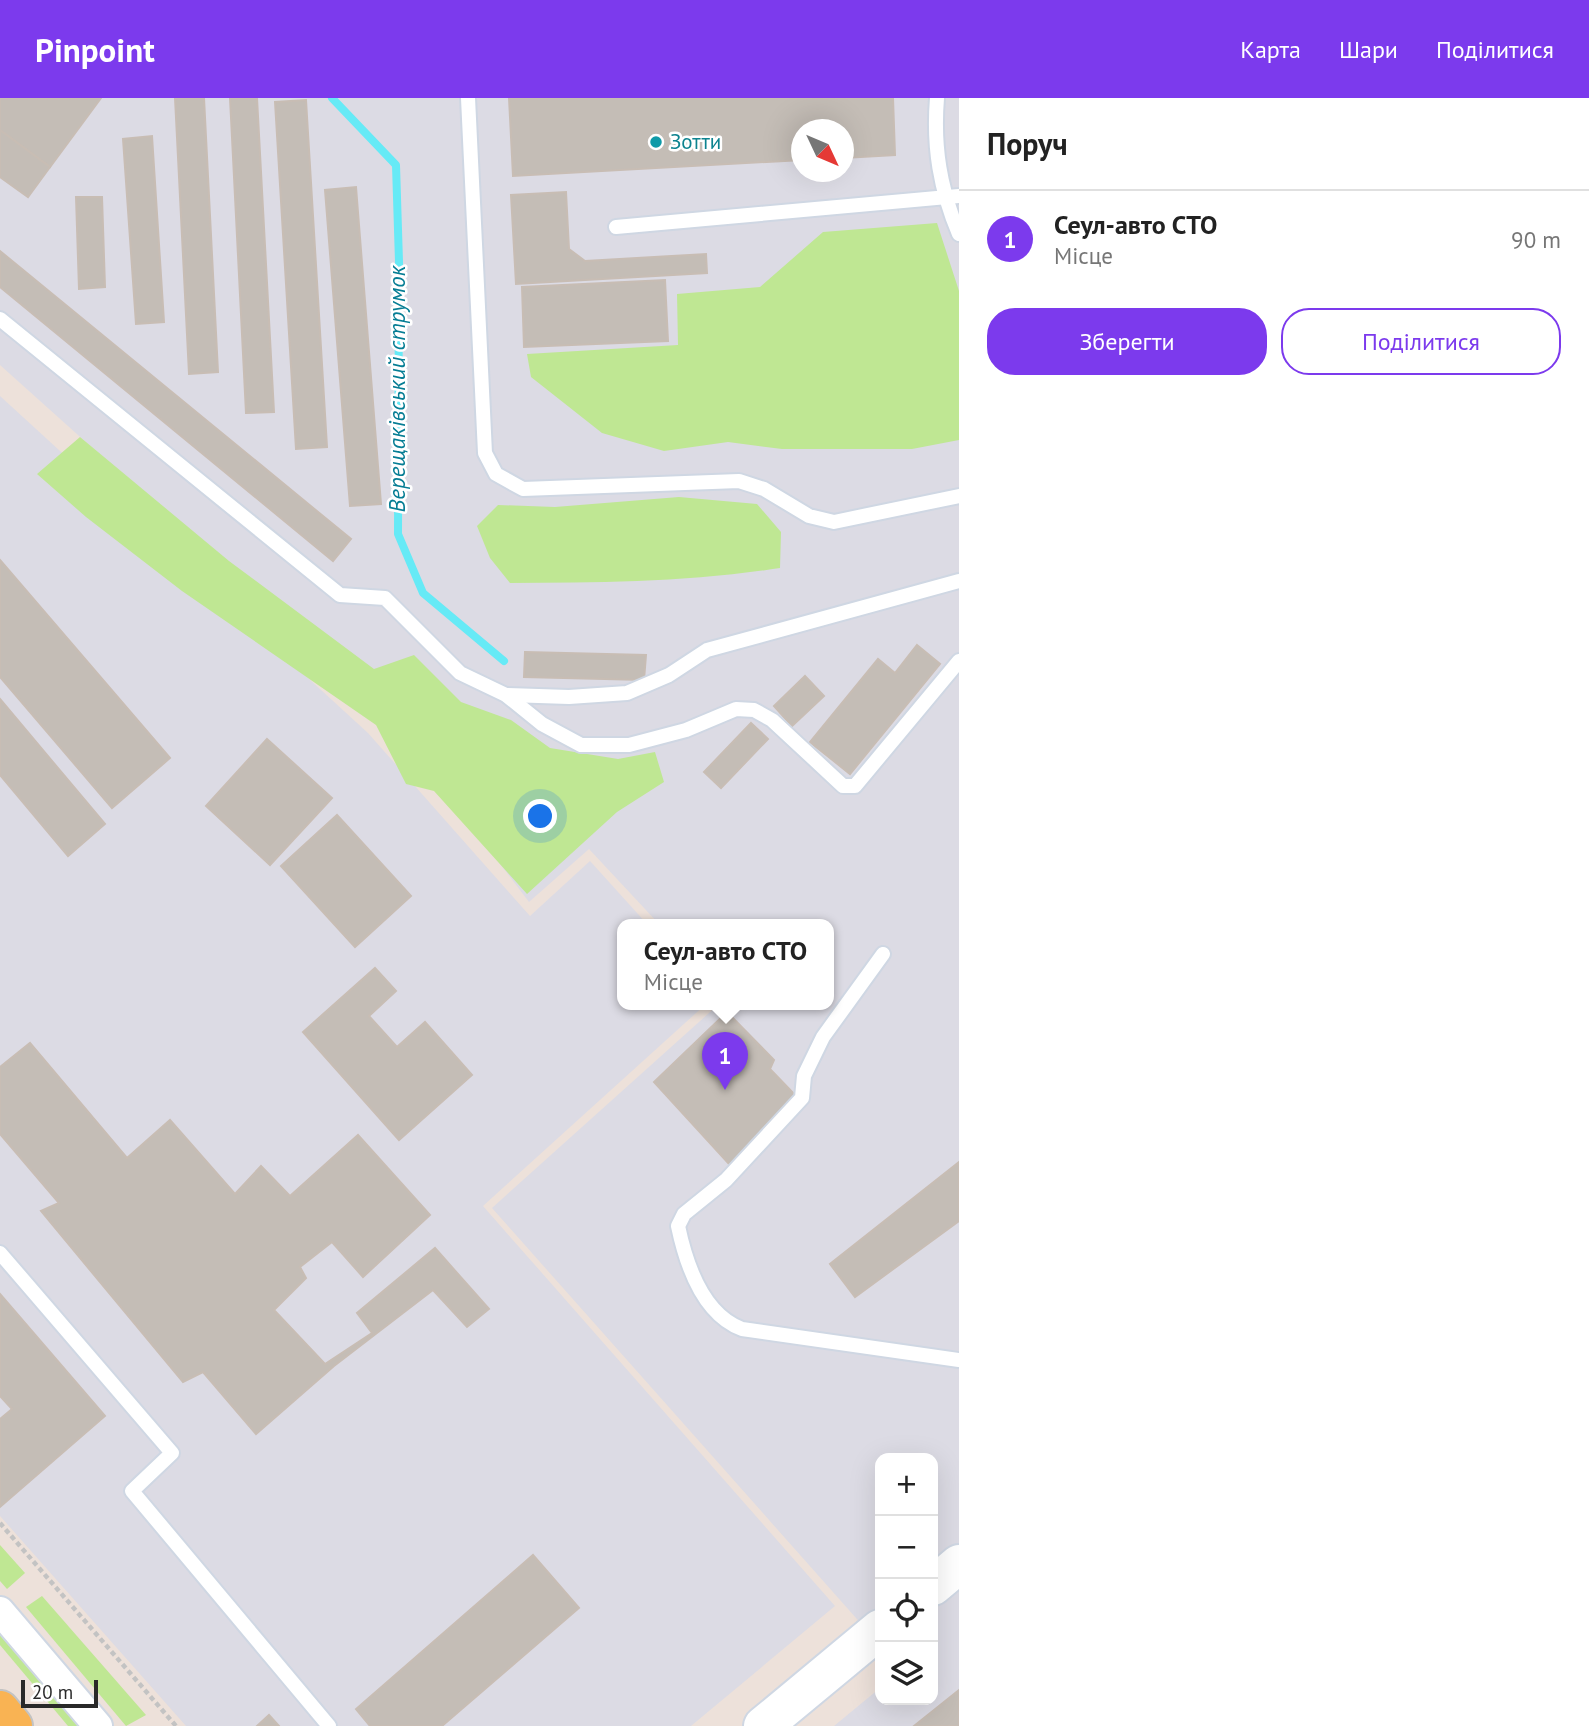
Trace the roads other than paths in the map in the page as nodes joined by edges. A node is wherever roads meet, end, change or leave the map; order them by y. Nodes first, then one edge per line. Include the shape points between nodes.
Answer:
1 (468, 98) edge
2 (937, 98) edge
3 (951, 197) edge
4 (616, 227) dead end
5 (959, 233) edge
6 (0, 319) edge
7 (959, 496) edge
8 (959, 581) edge
9 (959, 661) edge
10 (506, 695) junction
11 (883, 954) dead end
12 (0, 1253) edge
13 (959, 1360) edge
14 (959, 1564) edge
15 (938, 1582) edge
16 (0, 1611) edge
17 (875, 1633) edge
18 (0, 1710) edge
19 (13, 1726) edge
20 (98, 1726) edge
21 (329, 1726) edge
22 (764, 1726) edge

1 - 7 lane via 485,453 496,474 523,489 739,481 764,489 809,516 834,522
2 - 3 lane via 934,136
3 - 4 lane
3 - 5 lane
6 - 10 lane via 340,596 385,598 460,673
8 - 10 lane via 707,650 669,675 627,693
9 - 10 lane via 855,786 843,786 772,720 754,710 736,709 686,730 629,745 581,745 542,724
11 - 13 lane via 823,1037 804,1076 802,1098 726,1180 684,1214 678,1226 696,1284 730,1325
12 - 21 lane via 172,1453 132,1490
14 - 15 street
16 - 20 street
17 - 22 street
18 - 19 main road

